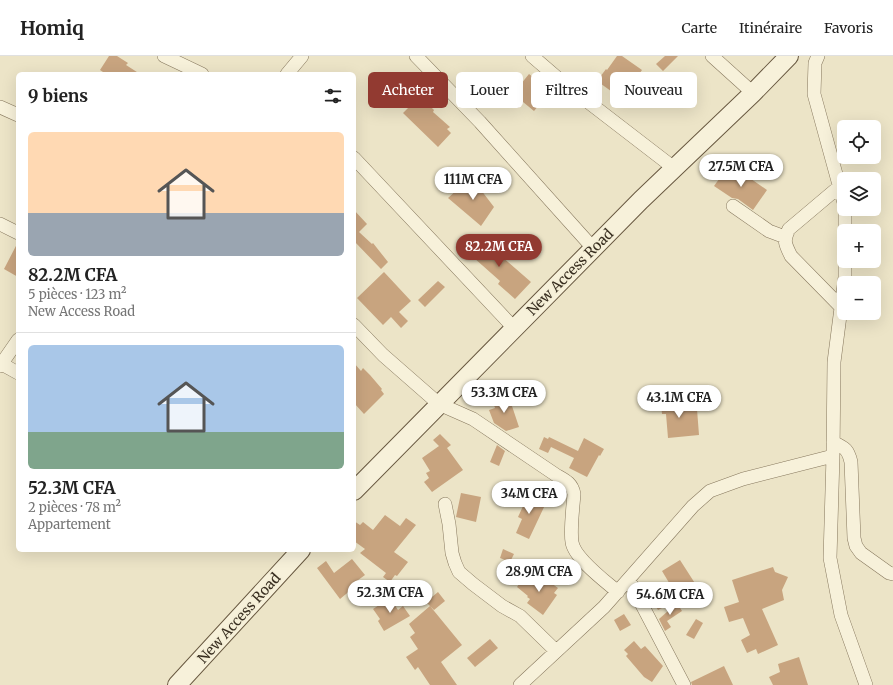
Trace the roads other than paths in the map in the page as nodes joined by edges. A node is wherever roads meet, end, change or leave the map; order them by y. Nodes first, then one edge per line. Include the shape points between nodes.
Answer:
1 (164, 56) edge
2 (302, 56) edge
3 (416, 56) edge
4 (532, 56) edge
5 (712, 56) edge
6 (789, 56) edge
7 (818, 56) edge
8 (198, 72) edge
9 (289, 72) edge
10 (753, 93) junction
11 (0, 107) edge
12 (16, 114) edge
13 (356, 160) edge
14 (674, 168) junction
15 (837, 175) edge
16 (837, 189) edge
17 (733, 206) dead end
18 (0, 224) edge
19 (16, 232) edge
20 (784, 238) junction
21 (593, 248) junction
22 (837, 303) edge
23 (839, 320) edge
24 (356, 327) edge
25 (514, 328) junction
26 (16, 343) edge
27 (0, 364) edge
28 (16, 372) edge
29 (439, 404) junction
30 (834, 442) junction
31 (833, 456) junction
32 (356, 487) edge
33 (445, 504) dead end
34 (298, 552) edge
35 (893, 574) edge
36 (629, 580) junction
37 (618, 592) junction
38 (556, 651) junction
39 (177, 685) edge
40 (520, 685) edge
41 (684, 685) edge
42 (866, 685) edge

1 - 8 street
2 - 9 street
3 - 21 street via 480,122
4 - 14 street
5 - 10 street
6 - 10 main road, New Access Road
7 - 15 street via 814,94
10 - 14 main road, New Access Road
11 - 12 street
13 - 25 street
14 - 21 main road, New Access Road
16 - 20 street via 789,229
17 - 20 street via 769,231
18 - 19 street
20 - 22 street via 791,256
21 - 25 main road, New Access Road
23 - 30 street via 834,362
24 - 29 street via 383,355
25 - 29 main road, New Access Road
26 - 27 street
27 - 28 street
29 - 32 main road, New Access Road
29 - 37 street via 473,419 566,480 573,488 574,494 571,541 574,548 579,556
30 - 31 street
30 - 35 street via 849,453 851,462 856,546 860,553
31 - 36 street via 710,490
31 - 42 street via 830,558 841,615
33 - 38 street via 452,553 459,572 502,606 520,616
34 - 39 main road, New Access Road
36 - 37 street
36 - 41 street
37 - 38 street
38 - 40 street

